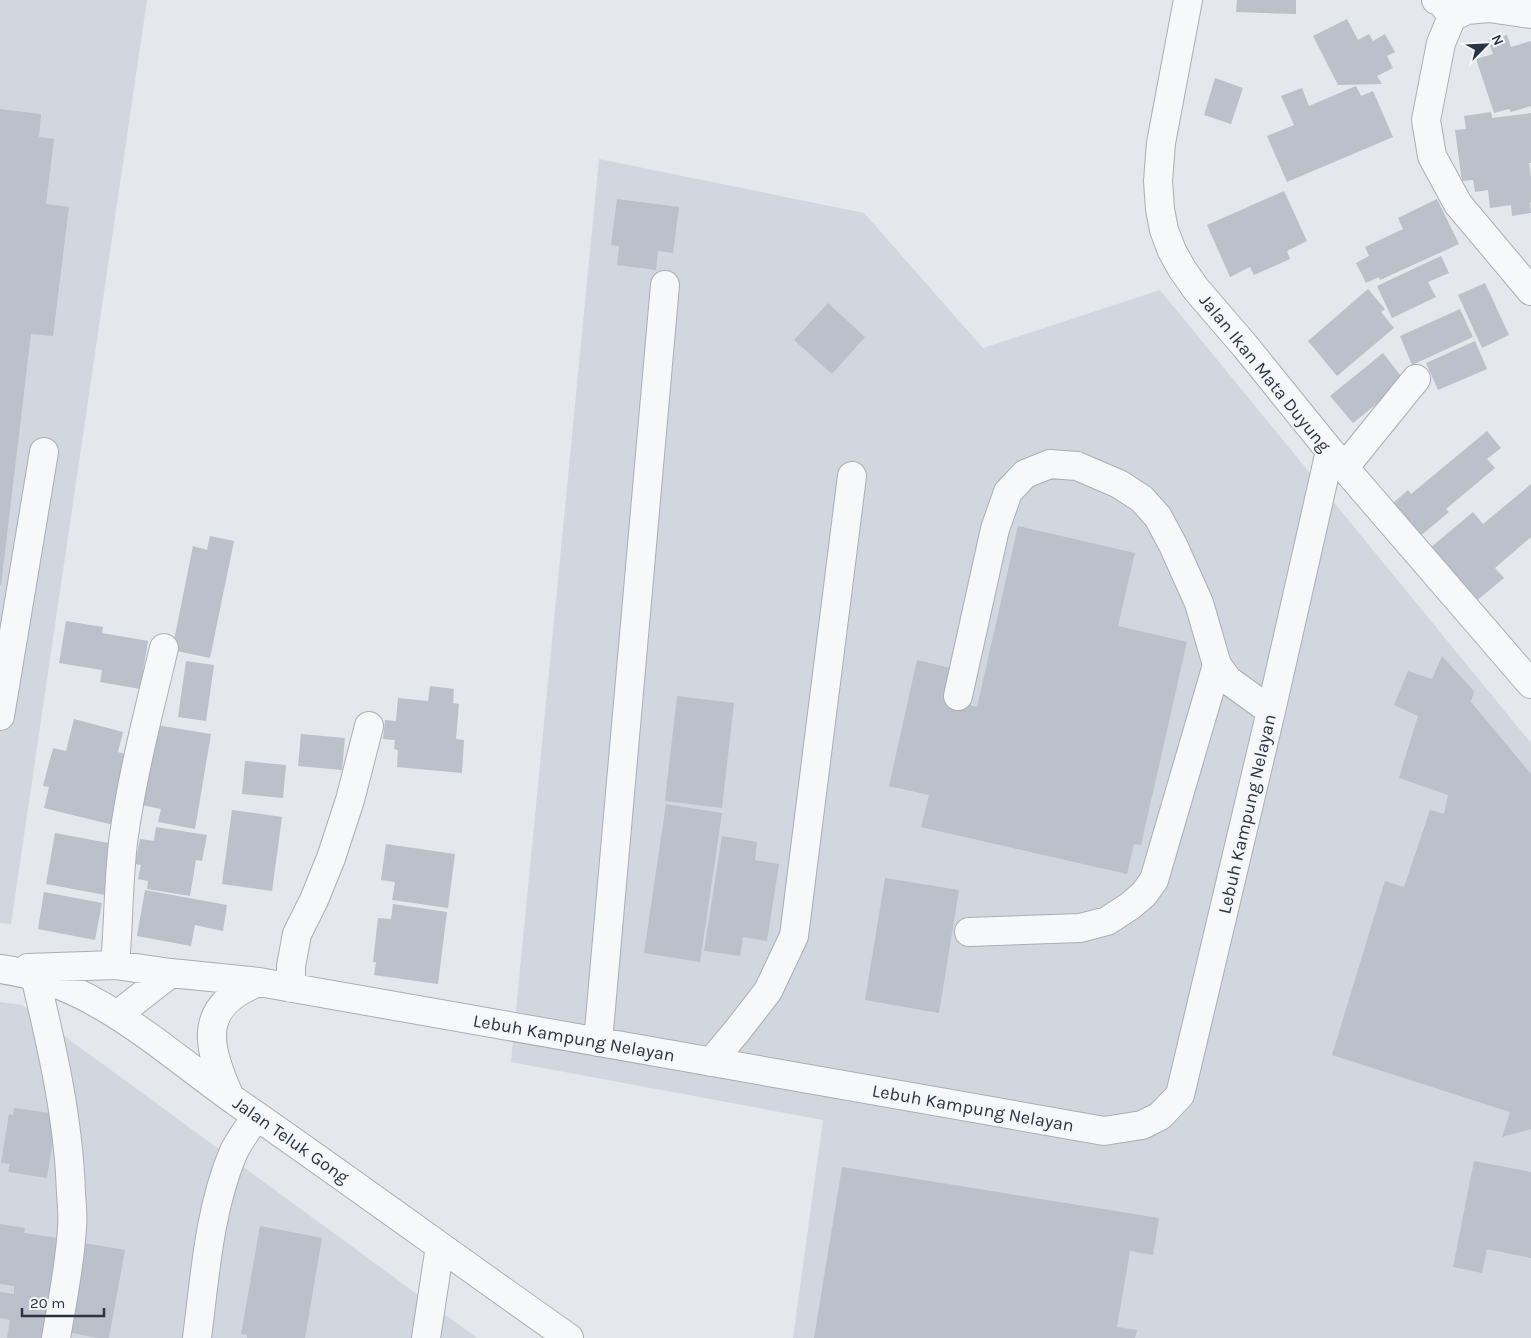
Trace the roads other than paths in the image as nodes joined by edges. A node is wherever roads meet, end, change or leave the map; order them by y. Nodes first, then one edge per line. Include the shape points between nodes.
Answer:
1 (1188, 0) edge
2 (1444, 9) edge
3 (1531, 14) edge
4 (665, 285) dead end
5 (1531, 292) edge
6 (1416, 379) dead end
7 (44, 452) dead end
8 (1337, 460) junction
9 (852, 476) dead end
10 (164, 648) dead end
11 (1217, 665) junction
12 (1531, 684) edge
13 (958, 696) dead end
14 (1271, 711) junction
15 (0, 716) edge
16 (369, 726) dead end
17 (969, 932) dead end
18 (114, 965) junction
19 (3, 969) edge
20 (170, 973) junction
21 (35, 976) junction
22 (258, 982) junction
23 (291, 988) junction
24 (117, 1015) junction
25 (598, 1042) junction
26 (711, 1062) junction
27 (230, 1097) junction
28 (257, 1116) junction
29 (440, 1246) junction
30 (56, 1338) edge
31 (197, 1338) edge
32 (426, 1338) edge
33 (568, 1338) edge

1 - 8 street, Jalan Ikan Mata Duyung via 1160,143 1158,181 1164,230 1186,276
2 - 3 street via 1489,8
2 - 5 street via 1426,120 1432,156 1458,204
4 - 25 street
6 - 8 street
7 - 15 street
8 - 12 street, Jalan Ikan Mata Duyung
8 - 14 street, Lebuh Kampung Nelayan
9 - 26 street via 794,936 768,991
10 - 18 street via 124,834
11 - 13 street via 1199,603 1158,517 1142,499 1120,484 1077,466 1050,464 1025,474 1008,492 995,529
11 - 14 street via 1228,680
11 - 17 street via 1154,880 1144,894 1107,921 1080,928
14 - 26 street, Lebuh Kampung Nelayan via 1180,1094 1160,1116 1142,1125 1104,1131
16 - 23 street via 331,858 297,934
18 - 19 street, Lebuh Kampung Nelayan
18 - 20 street, Lebuh Kampung Nelayan
19 - 21 street, Jalan Teluk Gong
20 - 22 street, Lebuh Kampung Nelayan
20 - 24 street
21 - 24 street, Jalan Teluk Gong via 67,987
21 - 30 street via 61,1100 70,1172 72,1228
22 - 23 street, Lebuh Kampung Nelayan
22 - 27 street via 228,999 220,1008 211,1033 215,1062
23 - 25 street, Lebuh Kampung Nelayan
24 - 27 street, Jalan Teluk Gong
25 - 26 street, Lebuh Kampung Nelayan
27 - 28 street, Jalan Teluk Gong
28 - 29 street, Jalan Teluk Gong
28 - 31 street via 235,1149 222,1184
29 - 32 street
29 - 33 street, Jalan Teluk Gong

